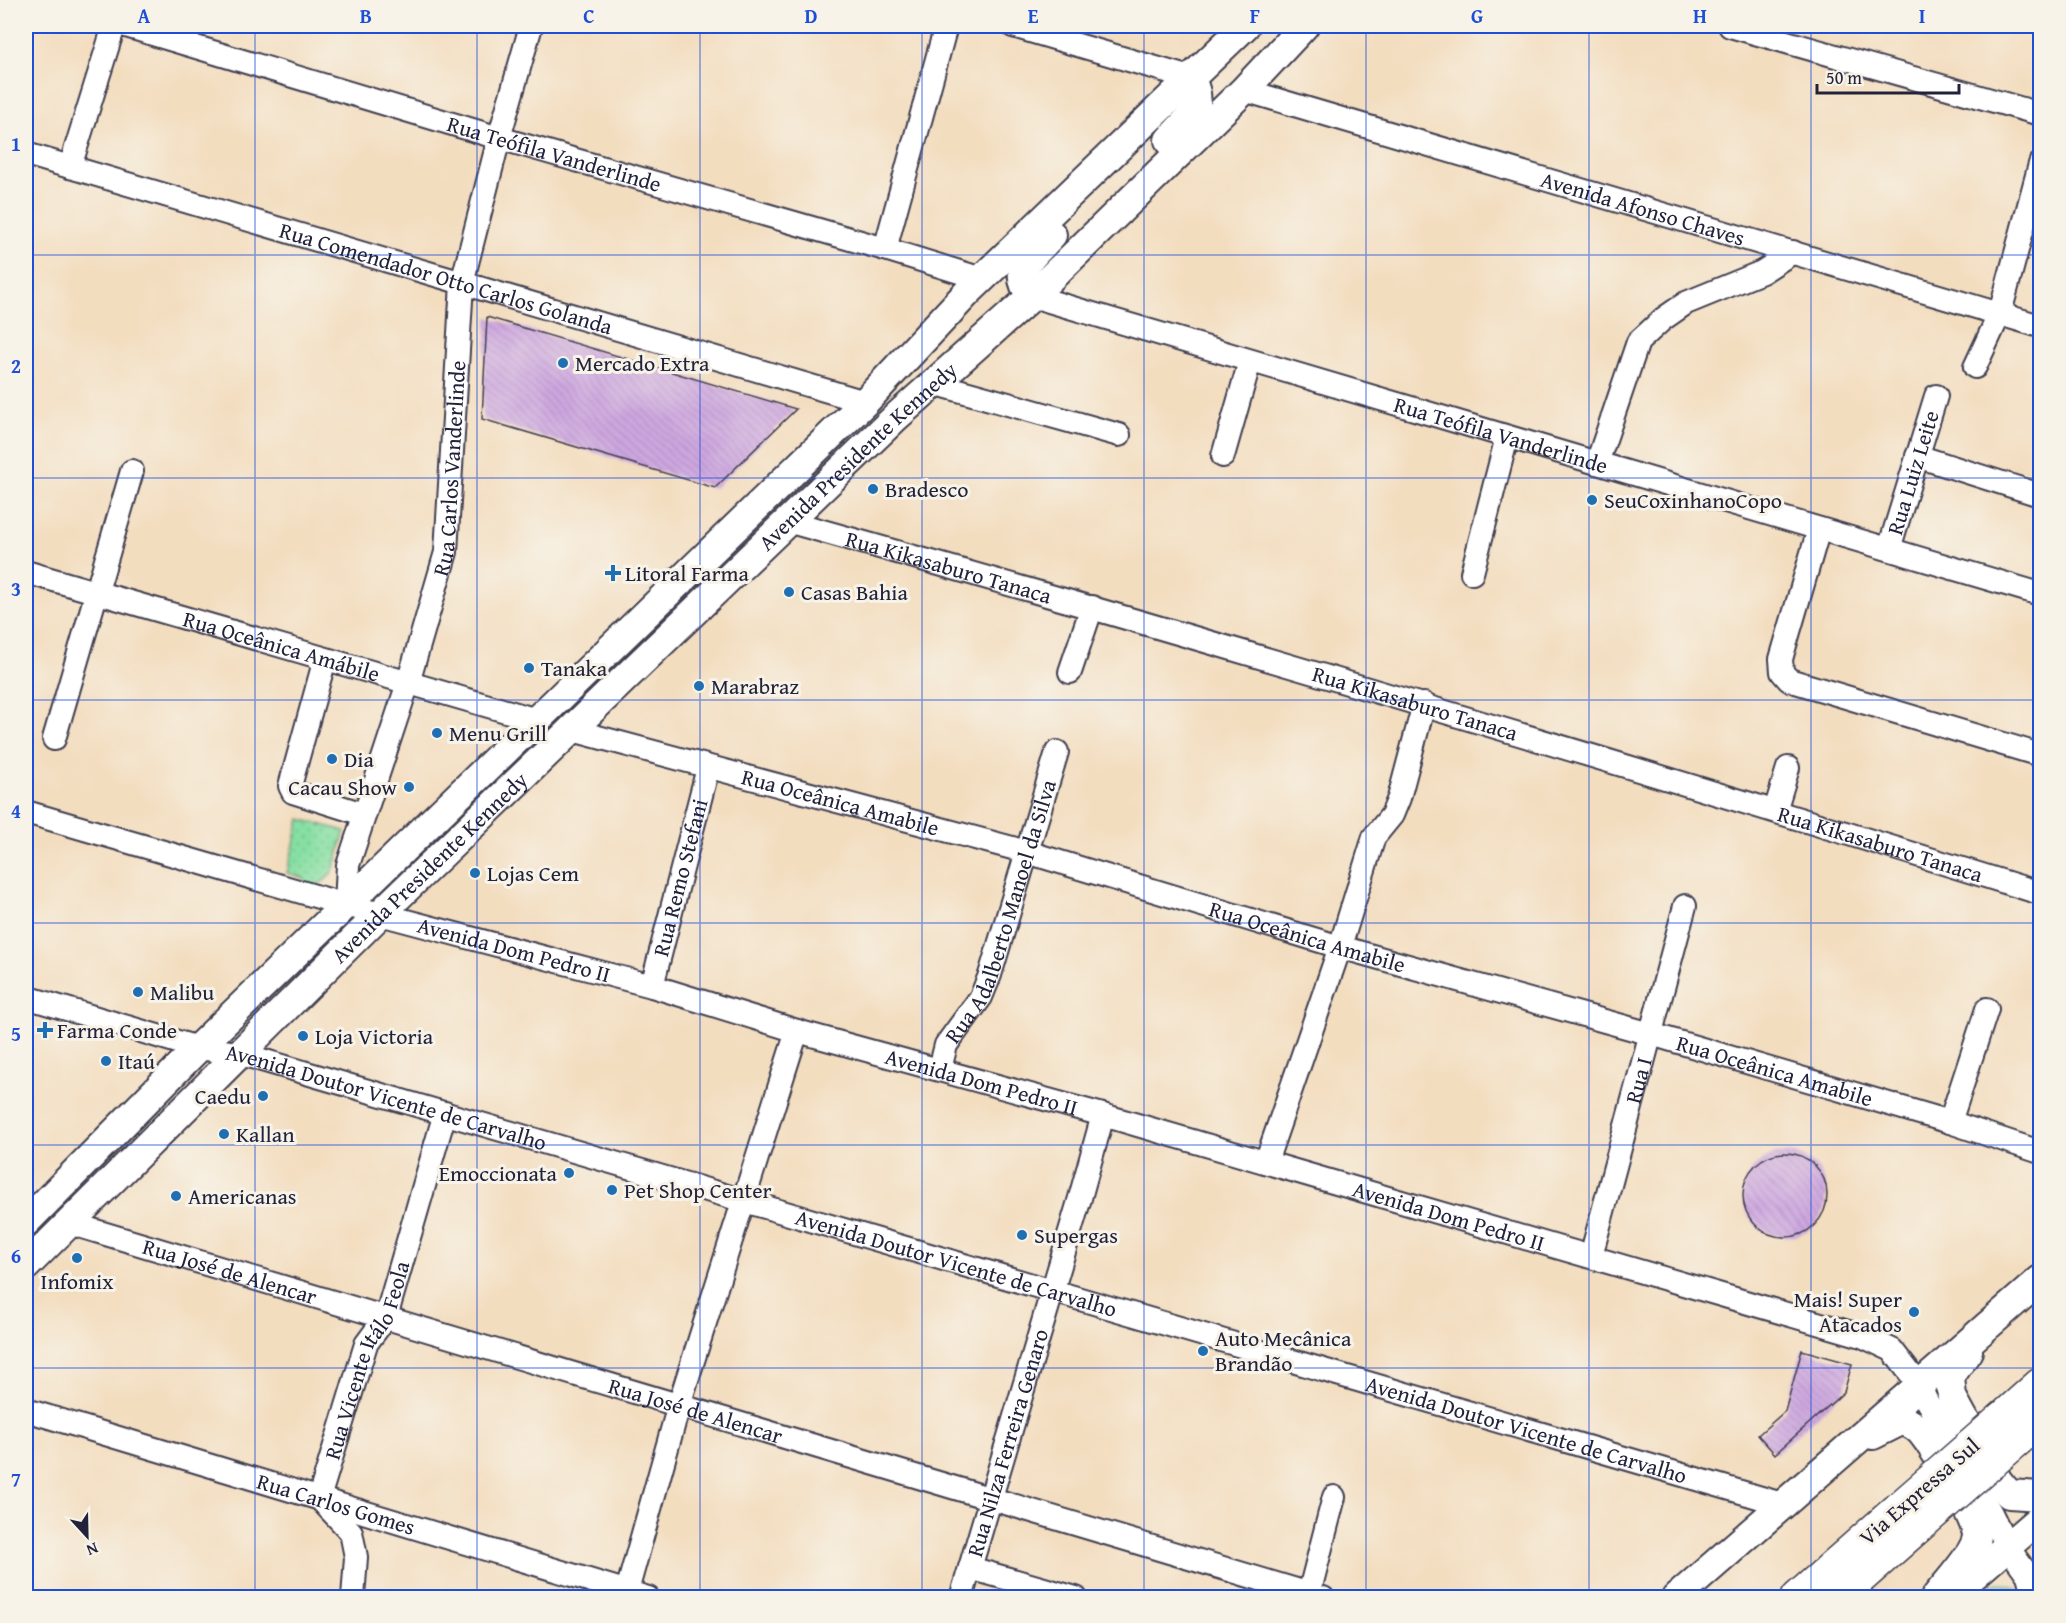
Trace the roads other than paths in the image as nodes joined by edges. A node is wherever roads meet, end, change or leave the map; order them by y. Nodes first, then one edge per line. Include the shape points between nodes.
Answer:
1 (114, 26) edge
2 (126, 26) edge
3 (531, 26) edge
4 (946, 26) edge
5 (1013, 26) edge
6 (1245, 26) edge
7 (1304, 26) edge
8 (1730, 26) edge
9 (1190, 78) junction
10 (1244, 90) junction
11 (2040, 114) edge
12 (499, 138) junction
13 (26, 154) edge
14 (2040, 164) edge
15 (70, 167) junction
16 (1085, 179) junction
17 (1111, 218) junction
18 (885, 249) junction
19 (1792, 252) junction
20 (982, 279) junction
21 (462, 283) junction
22 (1032, 296) junction
23 (2000, 314) junction
24 (2040, 326) edge
25 (1250, 361) junction
26 (1975, 367) dead end
27 (933, 383) junction
28 (1936, 396) dead end
29 (866, 402) junction
30 (1119, 435) dead end
31 (1507, 437) junction
32 (1223, 456) dead end
33 (1917, 456) junction
34 (1597, 463) junction
35 (132, 471) dead end
36 (2040, 495) edge
37 (787, 521) junction
38 (1820, 529) junction
39 (1889, 549) junction
40 (26, 572) edge
41 (1472, 573) dead end
42 (96, 592) junction
43 (2040, 594) edge
44 (1092, 607) junction
45 (325, 658) junction
46 (1070, 672) dead end
47 (408, 683) junction
48 (1424, 704) junction
49 (537, 720) junction
50 (572, 730) junction
51 (54, 739) dead end
52 (1057, 752) dead end
53 (2040, 755) edge
54 (708, 768) junction
55 (1788, 768) dead end
56 (1775, 811) junction
57 (26, 812) edge
58 (363, 814) junction
59 (1027, 852) junction
60 (2040, 893) edge
61 (346, 905) junction
62 (1686, 906) dead end
63 (380, 914) junction
64 (1340, 947) junction
65 (652, 986) junction
66 (26, 998) edge
67 (1988, 1009) dead end
68 (797, 1031) junction
69 (1651, 1034) junction
70 (198, 1048) junction
71 (238, 1053) junction
72 (940, 1069) junction
73 (445, 1113) junction
74 (1103, 1115) junction
75 (1950, 1122) junction
76 (2040, 1152) edge
77 (1266, 1162) junction
78 (744, 1201) junction
79 (28, 1216) edge
80 (69, 1222) junction
81 (1591, 1256) junction
82 (26, 1266) edge
83 (2040, 1280) edge
84 (1052, 1291) junction
85 (386, 1317) junction
86 (1981, 1332) junction
87 (2040, 1384) edge
88 (1920, 1386) junction
89 (680, 1405) junction
90 (26, 1410) edge
91 (2020, 1425) edge
92 (1853, 1445) junction
93 (2040, 1496) edge
94 (1334, 1497) dead end
95 (319, 1498) junction
96 (990, 1498) junction
97 (1782, 1504) junction
98 (1909, 1518) junction
99 (2040, 1518) edge
100 (2007, 1546) junction
101 (970, 1568) junction
102 (2036, 1581) edge
103 (636, 1595) edge
104 (1314, 1596) edge
105 (353, 1598) edge
106 (961, 1598) edge
107 (1076, 1598) edge
108 (1676, 1598) edge
109 (1798, 1598) edge
110 (1837, 1598) edge
111 (1935, 1598) edge
112 (1948, 1598) edge
113 (2035, 1598) edge

1 - 15 street
2 - 12 street, Rua Teófila Vanderlinde
3 - 12 street, Rua Carlos Vanderlinde
4 - 18 street
5 - 9 street
6 - 9 main road, Avenida Presidente Kennedy
7 - 10 main road, Avenida Presidente Kennedy
8 - 11 street
9 - 16 main road, Avenida Presidente Kennedy
9 - 17 main road via 1196,93 1195,109 1140,171
10 - 17 main road, Avenida Presidente Kennedy
10 - 19 street, Avenida Afonso Chaves
12 - 18 street, Rua Teófila Vanderlinde
12 - 21 street, Rua Carlos Vanderlinde
13 - 15 street, Rua Comendador Otto Carlos Golanda
14 - 23 street
15 - 21 street, Rua Comendador Otto Carlos Golanda
16 - 20 main road, Avenida Presidente Kennedy
16 - 22 main road via 1084,199 1021,274
17 - 22 main road, Avenida Presidente Kennedy
18 - 20 street, Rua Teófila Vanderlinde
19 - 23 street, Avenida Afonso Chaves
19 - 34 street via 1762,272 1686,303 1638,342
20 - 29 main road, Avenida Presidente Kennedy
21 - 29 street, Rua Comendador Otto Carlos Golanda
21 - 47 street, Rua Carlos Vanderlinde via 446,552
22 - 25 street, Rua Teófila Vanderlinde
22 - 27 main road, Avenida Presidente Kennedy
23 - 24 street, Avenida Afonso Chaves
23 - 26 street
25 - 31 street, Rua Teófila Vanderlinde
25 - 32 street
27 - 30 street
27 - 37 main road, Avenida Presidente Kennedy
28 - 33 street, Rua Luiz Leite
29 - 49 main road, Avenida Presidente Kennedy
31 - 34 street, Rua Teófila Vanderlinde
31 - 41 street
33 - 36 street
33 - 39 street, Rua Luiz Leite
34 - 38 street, Rua Teófila Vanderlinde
35 - 42 street
37 - 44 street, Rua Kikasaburo Tanaca
37 - 50 main road, Avenida Presidente Kennedy
38 - 39 street, Rua Teófila Vanderlinde
38 - 53 street via 1781,659 1782,672 1789,680
39 - 43 street, Rua Teófila Vanderlinde
40 - 42 street, Rua Oceânica Amábile
42 - 45 street, Rua Oceânica Amábile
42 - 51 street
44 - 46 street
44 - 48 street, Rua Kikasaburo Tanaca
45 - 47 street, Rua Oceânica Amábile
45 - 58 street via 290,789
47 - 49 street, Rua Oceânica Amábile
47 - 58 street, Rua Carlos Vanderlinde
48 - 56 street, Rua Kikasaburo Tanaca
48 - 64 street via 1399,798 1392,815 1374,837
49 - 61 main road, Avenida Presidente Kennedy
50 - 54 street, Rua Oceânica Amabile
50 - 63 main road, Avenida Presidente Kennedy
52 - 59 street, Rua Adalberto Manoel da Silva
54 - 59 street, Rua Oceânica Amabile
54 - 65 street, Rua Remo Stefani
55 - 56 street
56 - 60 street, Rua Kikasaburo Tanaca
57 - 61 street, Avenida Dom Pedro II
58 - 61 street, Rua Carlos Vanderlinde via 348,865
59 - 64 street, Rua Oceânica Amabile
59 - 72 street, Rua Adalberto Manoel da Silva via 990,975 981,997 946,1045
61 - 63 street, Avenida Dom Pedro II
61 - 70 main road, Avenida Presidente Kennedy
62 - 69 street, Rua I
63 - 65 street, Avenida Dom Pedro II
63 - 71 main road, Avenida Presidente Kennedy
64 - 69 street, Rua Oceânica Amabile
64 - 77 street
65 - 68 street, Avenida Dom Pedro II
66 - 70 street, Avenida Doutor Vicente de Carvalho
67 - 75 street
68 - 72 street, Avenida Dom Pedro II
68 - 78 street
69 - 75 street, Rua Oceânica Amabile
69 - 81 street, Rua I
70 - 71 street, Avenida Doutor Vicente de Carvalho
70 - 79 main road, Avenida Presidente Kennedy
71 - 73 street, Avenida Doutor Vicente de Carvalho
71 - 80 main road, Avenida Presidente Kennedy
72 - 74 street, Avenida Dom Pedro II
73 - 78 street, Avenida Doutor Vicente de Carvalho
73 - 85 street, Rua Vicente Itálo Feola
74 - 77 street, Avenida Dom Pedro II
74 - 84 street, Rua Nilza Ferreira Genaro
75 - 76 street, Rua Oceânica Amabile
77 - 81 street, Avenida Dom Pedro II
78 - 84 street, Avenida Doutor Vicente de Carvalho
78 - 89 street
80 - 82 main road, Avenida Presidente Kennedy
80 - 85 street, Rua José de Alencar
81 - 88 street, Avenida Dom Pedro II via 1862,1336 1892,1350
83 - 86 main road
84 - 96 street, Rua Nilza Ferreira Genaro
84 - 97 street, Avenida Doutor Vicente de Carvalho
85 - 89 street, Rua José de Alencar
85 - 95 street, Rua Vicente Itálo Feola via 366,1344
86 - 88 main road
86 - 93 main road via 1950,1377 1952,1397 2009,1494
87 - 91 highway, Via Expressa Sul
88 - 92 main road
88 - 100 street, Avenida Dom Pedro II
89 - 96 street, Rua José de Alencar
89 - 103 street
90 - 95 street, Rua Carlos Gomes
91 - 98 highway, Via Expressa Sul, bridge
92 - 97 main road
92 - 111 main road via 1903,1420 1918,1429 1975,1522 1977,1537 1970,1552
94 - 104 street
95 - 103 street, Rua Carlos Gomes
95 - 105 street via 351,1532 356,1557
96 - 101 street, Rua Nilza Ferreira Genaro
96 - 104 street, Rua José de Alencar
97 - 108 main road
98 - 109 highway, Via Expressa Sul
98 - 110 highway, Via Expressa Sul
99 - 100 main road
100 - 102 street, Avenida Dom Pedro II
100 - 112 main road
101 - 106 street, Rua Nilza Ferreira Genaro
101 - 107 street
102 - 113 street

